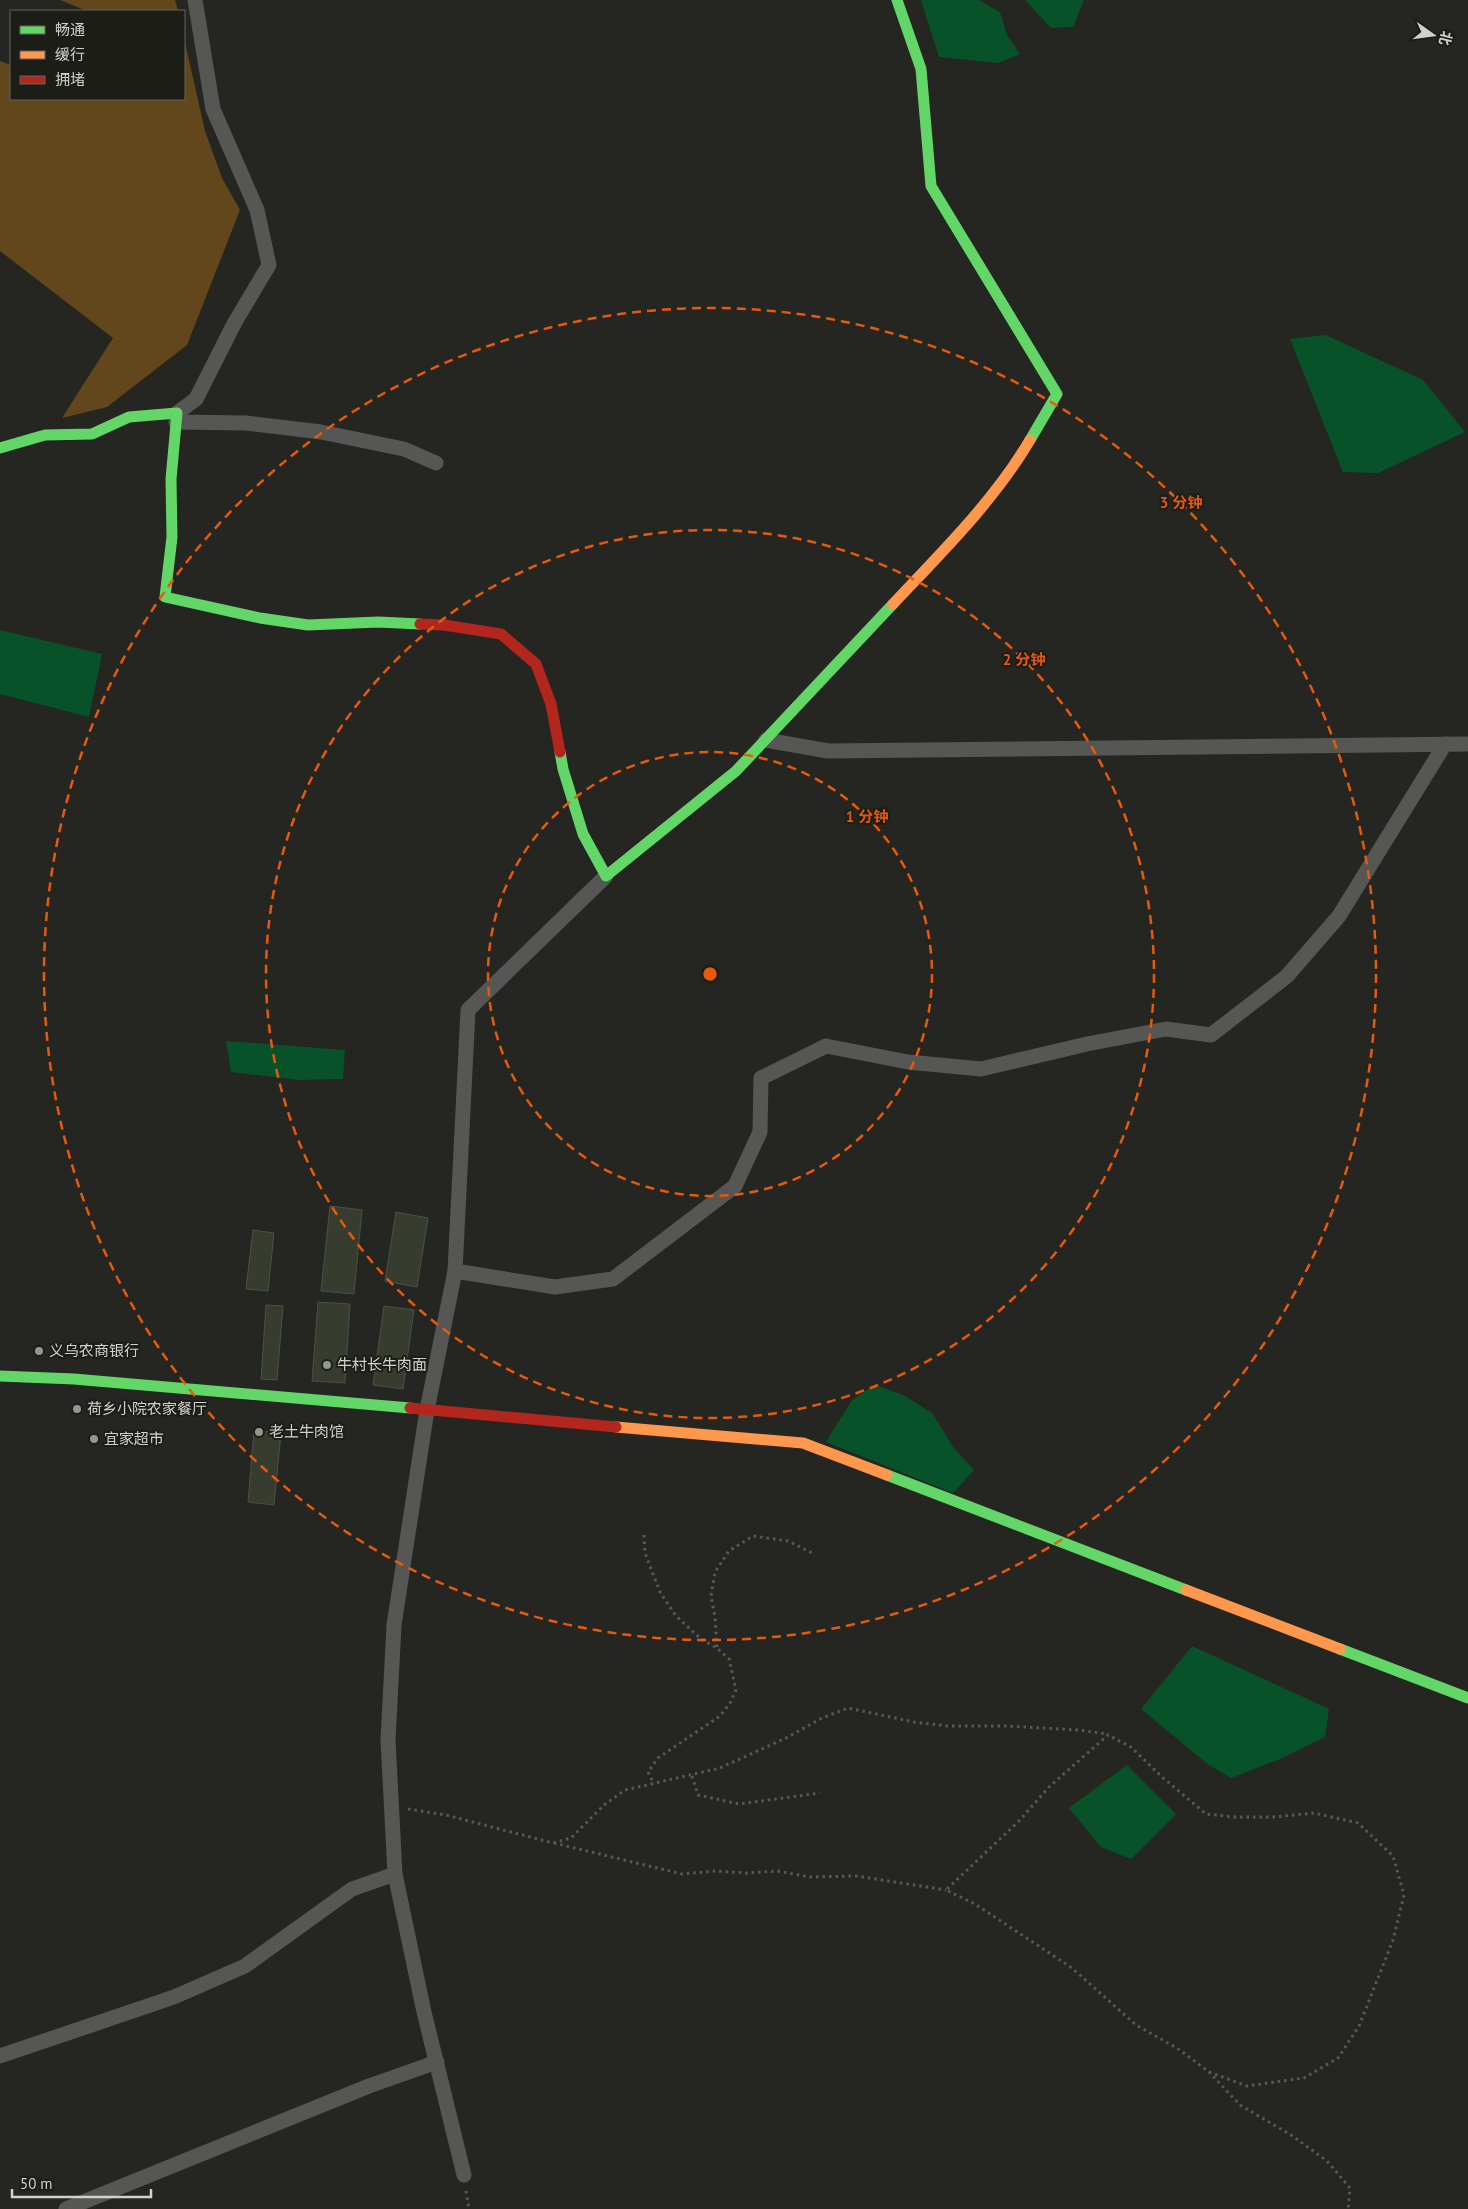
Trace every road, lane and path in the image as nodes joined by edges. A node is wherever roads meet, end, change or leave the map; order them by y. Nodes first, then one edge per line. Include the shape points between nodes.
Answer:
1 (195, 0) edge
2 (897, 0) edge
3 (177, 418) junction
4 (0, 448) edge
5 (436, 463) dead end
6 (766, 740) junction
7 (1445, 744) junction
8 (1468, 744) edge
9 (606, 876) junction
10 (455, 1271) junction
11 (0, 1376) edge
12 (427, 1410) junction
13 (644, 1535) dead end
14 (814, 1554) dead end
15 (717, 1648) junction
16 (1468, 1698) edge
17 (1108, 1735) junction
18 (692, 1776) junction
19 (654, 1784) junction
20 (820, 1793) dead end
21 (392, 1806) junction
22 (554, 1843) junction
23 (395, 1874) junction
24 (946, 1890) junction
25 (0, 2056) edge
26 (437, 2062) junction
27 (1208, 2072) junction
28 (464, 2175) dead end
29 (66, 2209) edge
30 (1348, 2209) edge

1 - 3 street via 213,109 256,210 269,265 235,322 196,399
2 - 6 street via 921,69 931,186 1057,394 1013,469 940,554
3 - 4 street via 130,417 92,434 45,435
3 - 5 street via 321,432 404,449
3 - 9 street via 171,480 172,537 165,597 308,625 378,622 444,625 501,634 536,664 551,704 563,769 583,834
6 - 7 street via 828,751
6 - 9 street via 736,771
7 - 8 street
7 - 10 street via 1339,916 1287,976 1211,1035 1166,1029 981,1069 908,1062 826,1046 761,1078 760,1132 735,1186 612,1279 555,1287
9 - 10 street via 468,1010
10 - 12 street
11 - 12 street via 84,1380
12 - 16 street via 803,1442
12 - 21 street via 394,1625 388,1740
13 - 15 path via 645,1553 660,1592 676,1616 701,1639
14 - 15 path via 788,1541 753,1536 729,1551 715,1572 711,1596
15 - 19 path via 729,1659 736,1690 733,1697 720,1716 658,1758 648,1772
17 - 18 path via 1007,1726 947,1726 848,1708 720,1768
17 - 24 path via 1049,1787 1019,1821
17 - 27 path via 1131,1747 1206,1814 1274,1817 1314,1813 1358,1823 1393,1856 1404,1895 1393,1940 1359,2026 1338,2058 1304,2078 1247,2086
18 - 19 path
18 - 20 path via 698,1795 739,1804
19 - 22 path via 625,1790 604,1805 571,1838
21 - 22 path via 446,1815
21 - 23 street
22 - 24 path via 682,1874 716,1871 777,1872 810,1877 856,1876
23 - 25 street via 352,1889 244,1966 174,1997
23 - 26 street
24 - 27 path via 975,1904 1072,1968 1136,2025 1176,2048
26 - 28 street
26 - 29 street via 369,2086
27 - 30 path via 1240,2105 1327,2161 1350,2188

